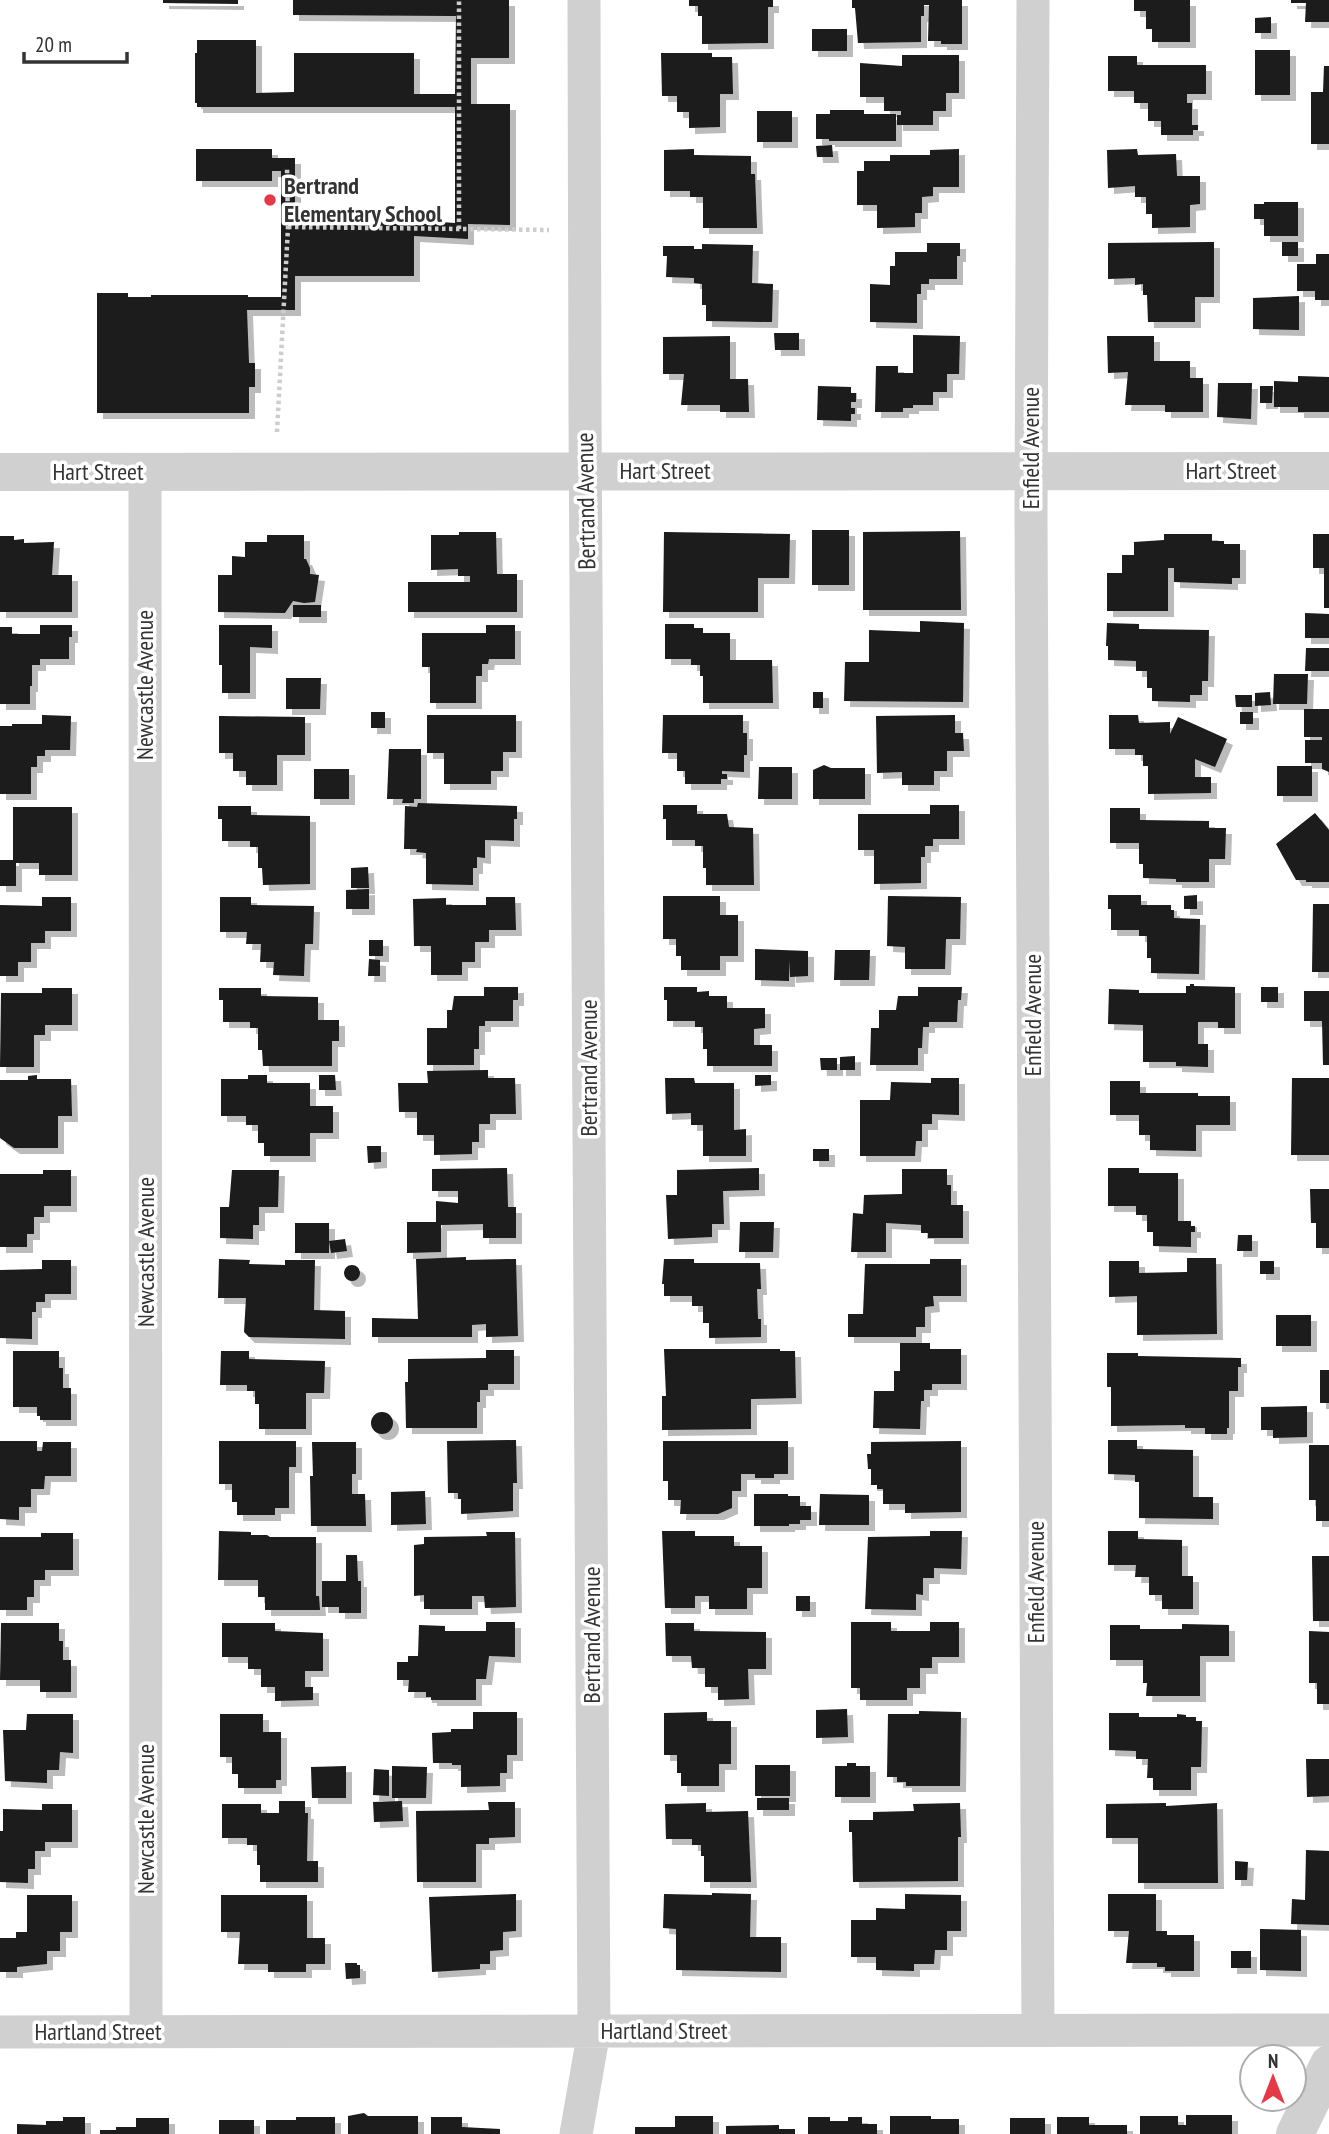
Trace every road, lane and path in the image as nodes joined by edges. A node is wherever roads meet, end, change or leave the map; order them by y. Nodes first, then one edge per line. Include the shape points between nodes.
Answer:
1 (459, 0) edge
2 (584, 0) edge
3 (1033, 0) edge
4 (287, 167) dead end
5 (288, 227) junction
6 (459, 229) junction
7 (549, 230) dead end
8 (277, 432) dead end
9 (586, 471) junction
10 (1031, 471) junction
11 (1329, 471) edge
12 (0, 472) edge
13 (145, 472) junction
14 (1038, 2030) junction
15 (1329, 2030) edge
16 (146, 2031) junction
17 (594, 2031) junction
18 (0, 2032) edge
19 (1329, 2064) edge
20 (576, 2134) edge
21 (1295, 2134) edge

1 - 6 path
2 - 9 street, Bertrand Avenue
3 - 10 street, Enfield Avenue
4 - 5 path
5 - 6 path
5 - 8 path
6 - 7 path
9 - 10 street, Hart Street
9 - 13 street, Hart Street
9 - 17 street, Bertrand Avenue
10 - 11 street, Hart Street
10 - 14 street, Enfield Avenue
12 - 13 street, Hart Street
13 - 16 street, Newcastle Avenue
14 - 15 street, Hartland Street
14 - 17 street, Hartland Street
16 - 17 street, Hartland Street
16 - 18 street, Hartland Street
17 - 20 street, Bertrand Avenue
19 - 21 street

